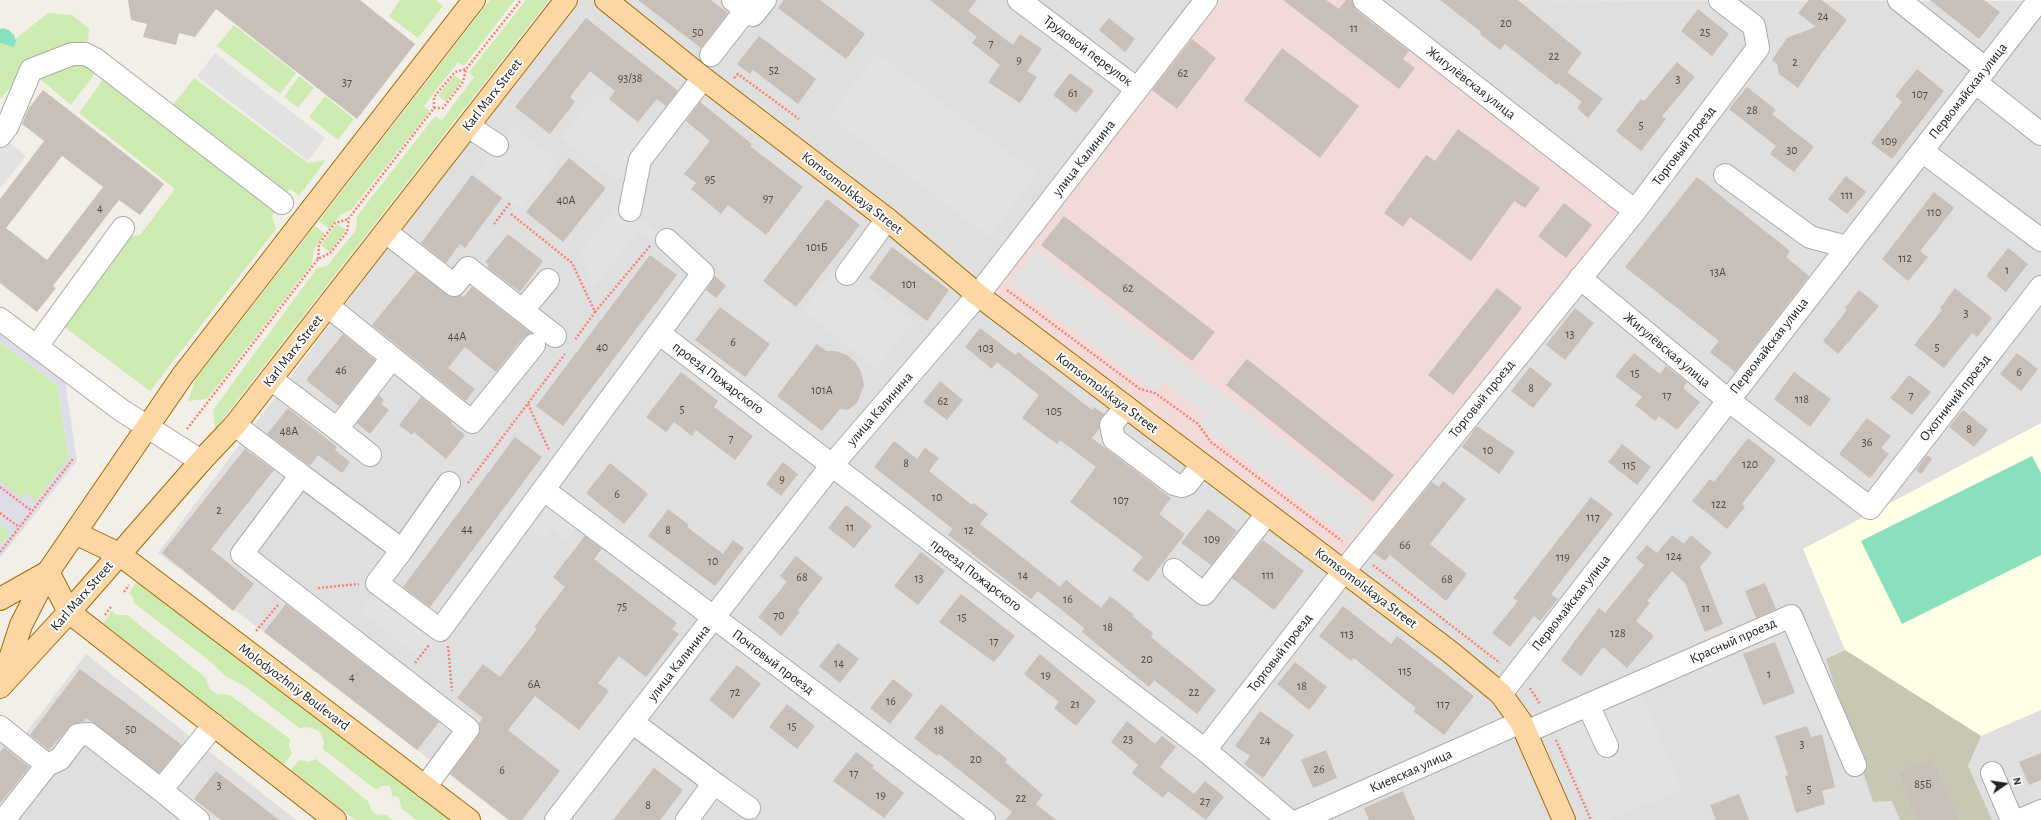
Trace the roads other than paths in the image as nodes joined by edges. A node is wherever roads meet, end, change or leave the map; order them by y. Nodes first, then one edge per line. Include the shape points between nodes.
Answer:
1 (474, 0) edge
2 (566, 0) edge
3 (606, 0) edge
4 (1019, 0) edge
5 (1206, 0) edge
6 (1364, 0) edge
7 (1720, 0) edge
8 (1898, 0) edge
9 (2040, 0) edge
10 (748, 3) edge
11 (711, 55) dead end
12 (1981, 76) junction
13 (703, 78) junction
14 (1137, 89) junction
15 (468, 126) junction
16 (2041, 134) edge
17 (0, 136) edge
18 (496, 145) dead end
19 (1922, 151) junction
20 (1725, 175) dead end
21 (282, 203) dead end
22 (630, 210) dead end
23 (1635, 211) junction
24 (887, 219) junction
25 (123, 228) dead end
26 (386, 232) junction
27 (2041, 240) edge
28 (659, 243) road end
29 (1847, 247) junction
30 (847, 274) dead end
31 (1580, 278) junction
32 (548, 280) dead end
33 (2041, 287) edge
34 (978, 296) junction
35 (328, 306) junction
36 (523, 310) junction
37 (0, 318) edge
38 (660, 334) junction
39 (555, 336) dead end
40 (534, 345) dead end
41 (37, 346) junction
42 (392, 358) junction
43 (271, 379) junction
44 (1728, 400) junction
45 (1126, 407) junction
46 (235, 425) junction
47 (149, 427) junction
48 (337, 429) junction
49 (370, 455) dead end
50 (201, 461) junction
51 (832, 465) junction
52 (1202, 465) junction
53 (301, 475) junction
54 (449, 483) dead end
55 (544, 490) junction
56 (1870, 508) joint
57 (1267, 514) junction
58 (75, 533) junction
59 (402, 550) junction
60 (118, 554) junction
61 (1174, 570) dead end
62 (48, 572) junction
63 (1343, 572) junction
64 (0, 599) edge
65 (69, 612) junction
66 (714, 618) junction
67 (0, 686) edge
68 (1501, 694) junction
69 (1588, 705) junction
70 (632, 722) junction
71 (214, 725) junction
72 (0, 727) edge
73 (1523, 727) junction
74 (1607, 746) dead end
75 (1206, 750) junction
76 (48, 765) junction
77 (1855, 765) dead end
78 (1992, 773) dead end
79 (714, 783) junction
80 (425, 786) junction
81 (161, 790) junction
82 (749, 808) dead end
83 (2041, 811) edge
84 (4, 820) edge
85 (198, 820) edge
86 (335, 820) edge
87 (468, 820) edge
88 (556, 820) edge
89 (687, 820) edge
90 (984, 820) edge
91 (1288, 820) edge
92 (1300, 820) edge
93 (1564, 820) edge
94 (2012, 820) edge
95 (2020, 820) edge

1 - 47 main road, Karl Marx Street via 183,375
2 - 15 main road, Karl Marx Street
3 - 13 main road, Komsomolskaya Street
4 - 14 street, Трудовой переулок
5 - 14 street, улица Калинина
6 - 23 street, Жигулёвская улица
7 - 23 street, Торговый проезд via 1754,26 1758,48
8 - 12 street
9 - 12 street, Первомайская улица
10 - 11 street
12 - 16 street
12 - 19 street, Первомайская улица
13 - 22 street via 642,153
13 - 24 main road, Komsomolskaya Street
14 - 34 street, улица Калинина
15 - 18 street
15 - 26 main road, Karl Marx Street
17 - 21 street via 7,127 31,70 72,54 85,54 95,59
19 - 27 street
19 - 29 street, Первомайская улица
20 - 29 street via 1810,237
23 - 31 street, Торговый проезд
24 - 30 street
24 - 34 main road, Komsomolskaya Street
25 - 41 street
26 - 35 main road, Karl Marx Street
26 - 36 street via 454,285 468,268
28 - 38 street via 703,273
29 - 44 street, Первомайская улица
31 - 44 street, Жигулёвская улица
31 - 63 street, Торговый проезд
32 - 36 street
33 - 56 street, Охотничий проезд
34 - 45 main road, Komsomolskaya Street
34 - 51 street, улица Калинина
35 - 42 street
35 - 43 main road, Karl Marx Street
36 - 39 street
37 - 41 street
38 - 51 street, проезд Пожарского
38 - 55 street
40 - 42 street via 472,422
41 - 47 street via 121,410
42 - 48 street
43 - 46 main road, Karl Marx Street
43 - 48 street
44 - 56 street, Жигулёвская улица
44 - 68 street, Первомайская улица
45 - 52 main road, Komsomolskaya Street
45 - 52 street via 1111,425 1114,439 1174,484 1187,484
46 - 50 main road, Karl Marx Street
46 - 53 street
47 - 50 street
47 - 58 main road, Karl Marx Street
48 - 49 street
50 - 60 main road, Karl Marx Street
51 - 66 street, улица Калинина
51 - 75 street, проезд Пожарского
52 - 57 main road, Komsomolskaya Street
53 - 59 street
53 - 80 street via 242,554 468,729
54 - 59 street
55 - 59 street via 443,626 377,583
55 - 66 street, Почтовый проезд
57 - 61 street via 1204,594
57 - 63 main road, Komsomolskaya Street
58 - 60 main road, Molodyozhniy Boulevard
58 - 62 main road, Karl Marx Street
60 - 65 main road, Karl Marx Street
60 - 80 main road, Molodyozhniy Boulevard
62 - 64 main road
62 - 65 main road
62 - 67 main road, Karl Marx Street via 20,625
63 - 68 main road, Komsomolskaya Street
63 - 75 street, Торговый проезд
65 - 67 main road, Karl Marx Street
65 - 71 main road
66 - 70 street, улица Калинина
66 - 90 street, Почтовый проезд
68 - 73 main road, Komsomolskaya Street
69 - 73 street, Красный проезд
69 - 74 street
69 - 77 street, Красный проезд via 1790,616
70 - 79 street
70 - 88 street, улица Калинина
71 - 81 street
71 - 86 main road
72 - 76 street
73 - 92 street, Киевская улица
73 - 93 main road, Komsomolskaya Street
75 - 91 street, проезд Пожарского
76 - 81 street via 60,759 78,735 89,734
76 - 84 street
78 - 94 street
79 - 82 street
79 - 89 street
80 - 87 main road, Molodyozhniy Boulevard
81 - 85 street
83 - 95 street

